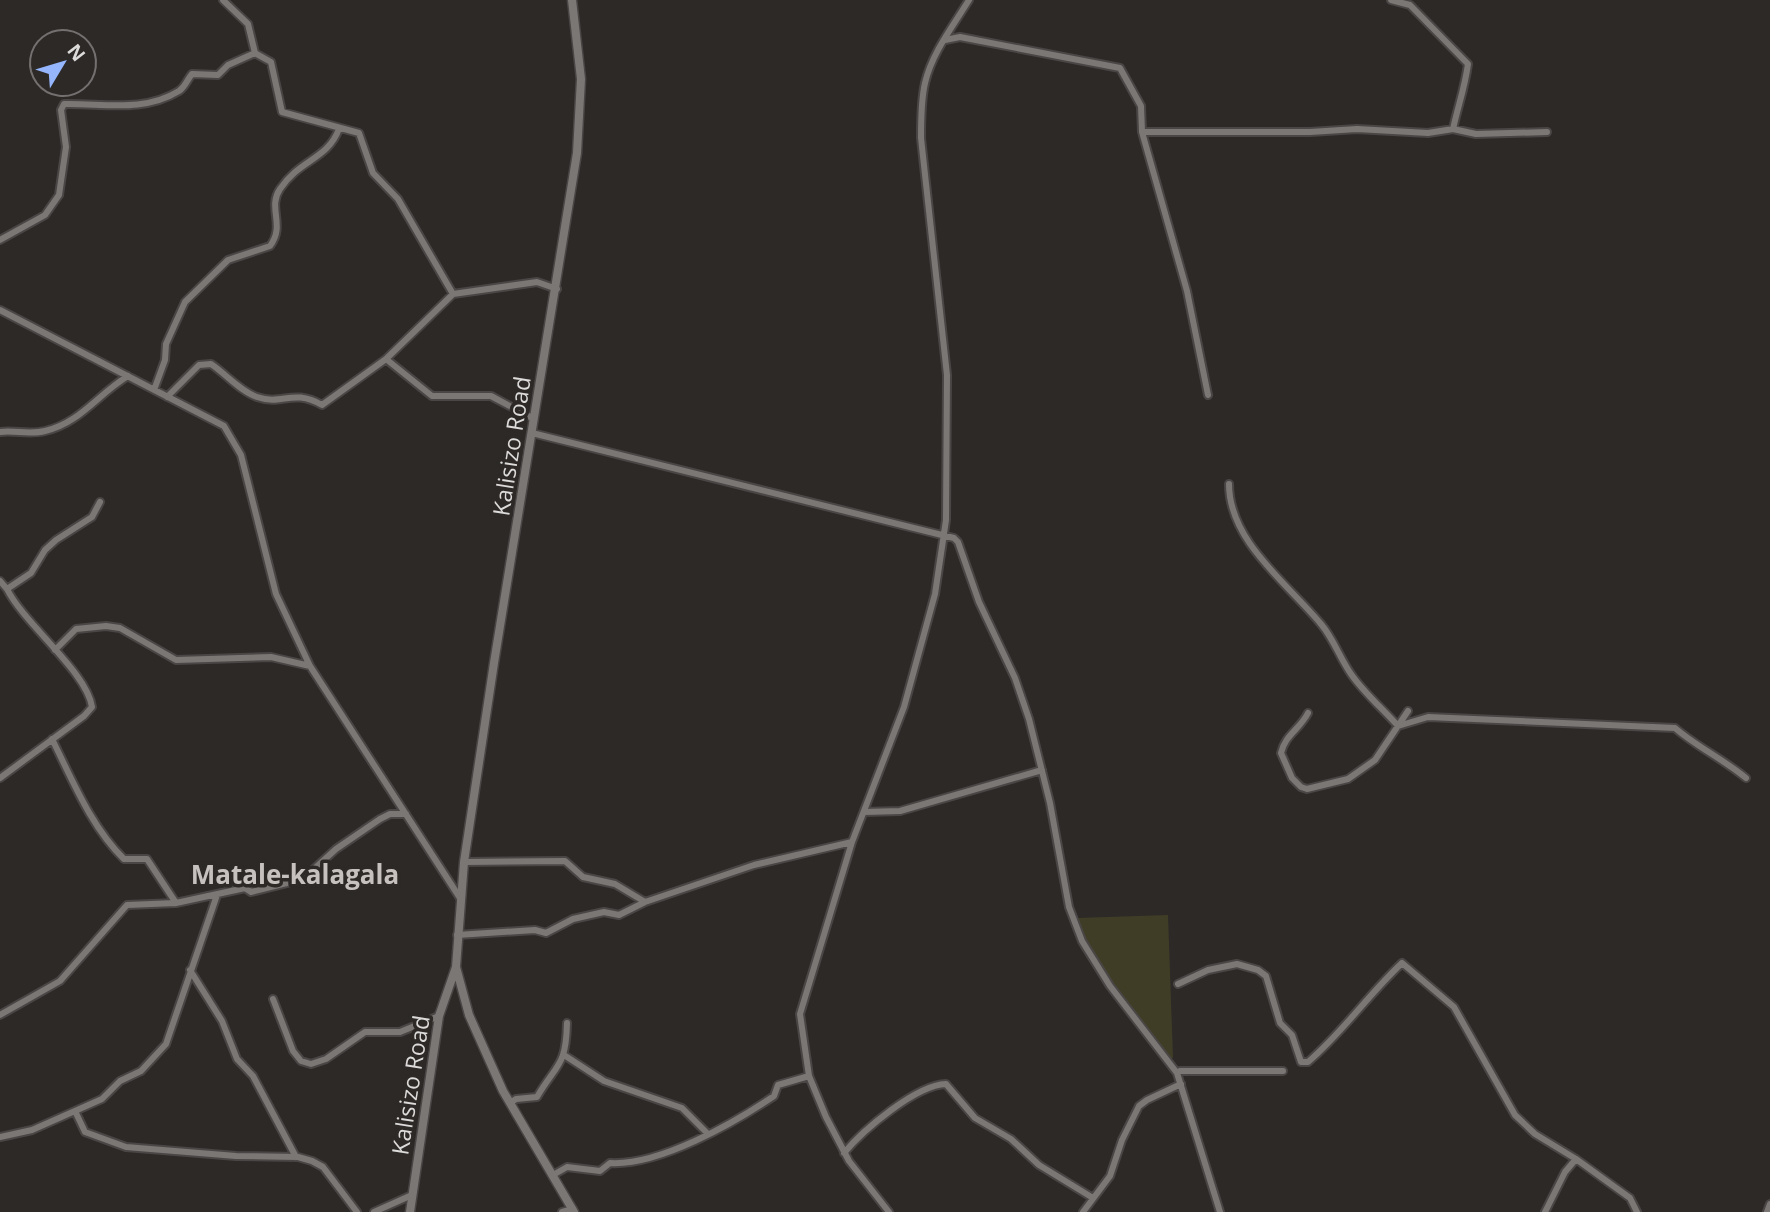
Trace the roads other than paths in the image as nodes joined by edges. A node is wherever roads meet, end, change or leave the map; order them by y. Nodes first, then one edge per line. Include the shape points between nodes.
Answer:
1 (223, 0) edge
2 (572, 0) edge
3 (969, 0) edge
4 (1391, 0) edge
5 (944, 40) junction
6 (256, 53) junction
7 (339, 129) junction
8 (1452, 129) junction
9 (1142, 132) junction
10 (1547, 132) dead end
11 (0, 240) edge
12 (557, 289) junction
13 (453, 294) junction
14 (0, 310) edge
15 (386, 359) junction
16 (128, 376) junction
17 (154, 390) junction
18 (1208, 396) dead end
19 (167, 397) junction
20 (534, 419) junction
21 (0, 432) edge
22 (532, 433) junction
23 (1229, 484) dead end
24 (100, 502) dead end
25 (944, 535) junction
26 (0, 581) edge
27 (7, 589) junction
28 (55, 650) junction
29 (310, 666) junction
30 (1408, 711) dead end
31 (1308, 713) dead end
32 (1398, 726) junction
33 (52, 738) junction
34 (1042, 770) junction
35 (0, 778) edge
36 (1746, 778) dead end
37 (864, 812) junction
38 (406, 814) junction
39 (852, 842) junction
40 (464, 862) junction
41 (217, 895) junction
42 (460, 898) junction
43 (176, 902) junction
44 (645, 902) junction
45 (457, 935) junction
46 (456, 967) junction
47 (190, 970) junction
48 (1178, 984) dead end
49 (273, 999) dead end
50 (0, 1015) edge
51 (439, 1016) junction
52 (566, 1023) dead end
53 (564, 1055) junction
54 (1181, 1071) dead end
55 (1283, 1071) dead end
56 (809, 1076) junction
57 (1181, 1084) junction
58 (510, 1102) junction
59 (75, 1111) junction
60 (708, 1134) junction
61 (0, 1137) edge
62 (844, 1153) junction
63 (296, 1157) junction
64 (1576, 1159) junction
65 (553, 1175) junction
66 (412, 1195) junction
67 (1093, 1198) junction
68 (1770, 1204) edge
69 (574, 1210) edge
70 (357, 1212) edge
71 (374, 1212) edge
72 (410, 1212) edge
73 (562, 1212) edge
74 (890, 1212) edge
75 (1083, 1212) edge
76 (1220, 1212) edge
77 (1545, 1212) edge
78 (1637, 1212) edge
79 (1767, 1212) edge

1 - 6 street via 248,24
2 - 12 street, Kalisizo Road via 581,120
3 - 5 street
4 - 8 street via 1409,5 1468,64 1463,99
5 - 9 street via 960,37 1120,68 1141,106
5 - 25 street via 925,83 921,138 947,375
6 - 7 street via 271,62 282,112
6 - 11 street via 228,65 218,75 192,74 178,92 150,103 120,107 64,104 66,147 59,195 45,215
7 - 13 street via 355,130 362,138 373,173 398,199
7 - 17 street via 332,147 296,168 278,192 279,229 270,246 228,260 185,302 166,344
8 - 9 street via 1429,133 1357,129
8 - 10 street via 1476,134
9 - 18 street via 1187,290
12 - 13 street via 537,282
12 - 20 street, Kalisizo Road
13 - 15 street
14 - 16 street
15 - 19 street via 322,405 295,395 257,397 211,364 199,365
15 - 20 street via 432,396 491,396
16 - 17 street
16 - 21 street via 109,387 86,412 57,427 34,433
17 - 19 street
19 - 29 street via 217,420 232,436 276,594
20 - 22 street, Kalisizo Road
22 - 25 street
22 - 40 street, Kalisizo Road
23 - 32 street via 1231,510 1242,531 1287,590 1322,625 1356,680
24 - 27 street via 92,517 56,540 31,573
25 - 34 street via 958,542 979,602 1015,678
25 - 37 street via 935,594 904,707
26 - 27 street
27 - 28 street via 16,608
28 - 29 street via 76,629 106,626 120,628 176,660 271,657
28 - 33 street via 90,696 92,707
29 - 38 street
30 - 32 street
31 - 32 street via 1301,727 1286,739 1281,753 1296,783 1307,789 1359,773 1375,760
32 - 36 street via 1428,717 1675,727
33 - 35 street
33 - 43 street via 114,849 124,859 148,859
34 - 37 street via 900,811
34 - 57 street via 1069,907 1082,941
37 - 39 street
38 - 41 street via 380,819 303,879
38 - 42 street
39 - 44 street via 754,865
39 - 56 street via 800,1014
40 - 42 street, Kalisizo Road
40 - 44 street via 565,862 583,877 614,884
41 - 43 street
41 - 47 street
42 - 45 street, Kalisizo Road
43 - 50 street via 127,905 60,981
44 - 45 street via 620,915 604,912 573,919 546,933
45 - 46 street, Kalisizo Road
46 - 51 street, Kalisizo Road
46 - 58 street via 469,1015
47 - 59 street via 166,1044 141,1071 120,1081 102,1099
47 - 63 street
48 - 64 street via 1208,970 1237,964 1258,971 1266,976 1280,1023 1292,1035 1301,1062 1308,1062 1338,1037 1362,1002 1402,963 1454,1007 1515,1115 1535,1134
49 - 51 street via 293,1051 311,1064 365,1032 400,1032
51 - 66 street, Kalisizo Road
52 - 53 street
53 - 58 street via 537,1097
53 - 60 street via 604,1081 682,1108
54 - 55 street
56 - 60 street via 778,1085 774,1096
56 - 62 street
57 - 67 street via 1139,1107 1110,1176
57 - 76 street
58 - 65 street
59 - 61 street via 32,1130
59 - 63 street via 85,1132 126,1147
60 - 65 street via 698,1142 625,1164 610,1163 600,1171 567,1167
62 - 67 street via 859,1135 911,1097 946,1084 975,1118
62 - 74 street
63 - 70 street via 323,1167
64 - 77 street
64 - 78 street via 1630,1198
65 - 69 street
66 - 71 street
66 - 72 street, Kalisizo Road
67 - 75 street
68 - 79 street
69 - 73 street

